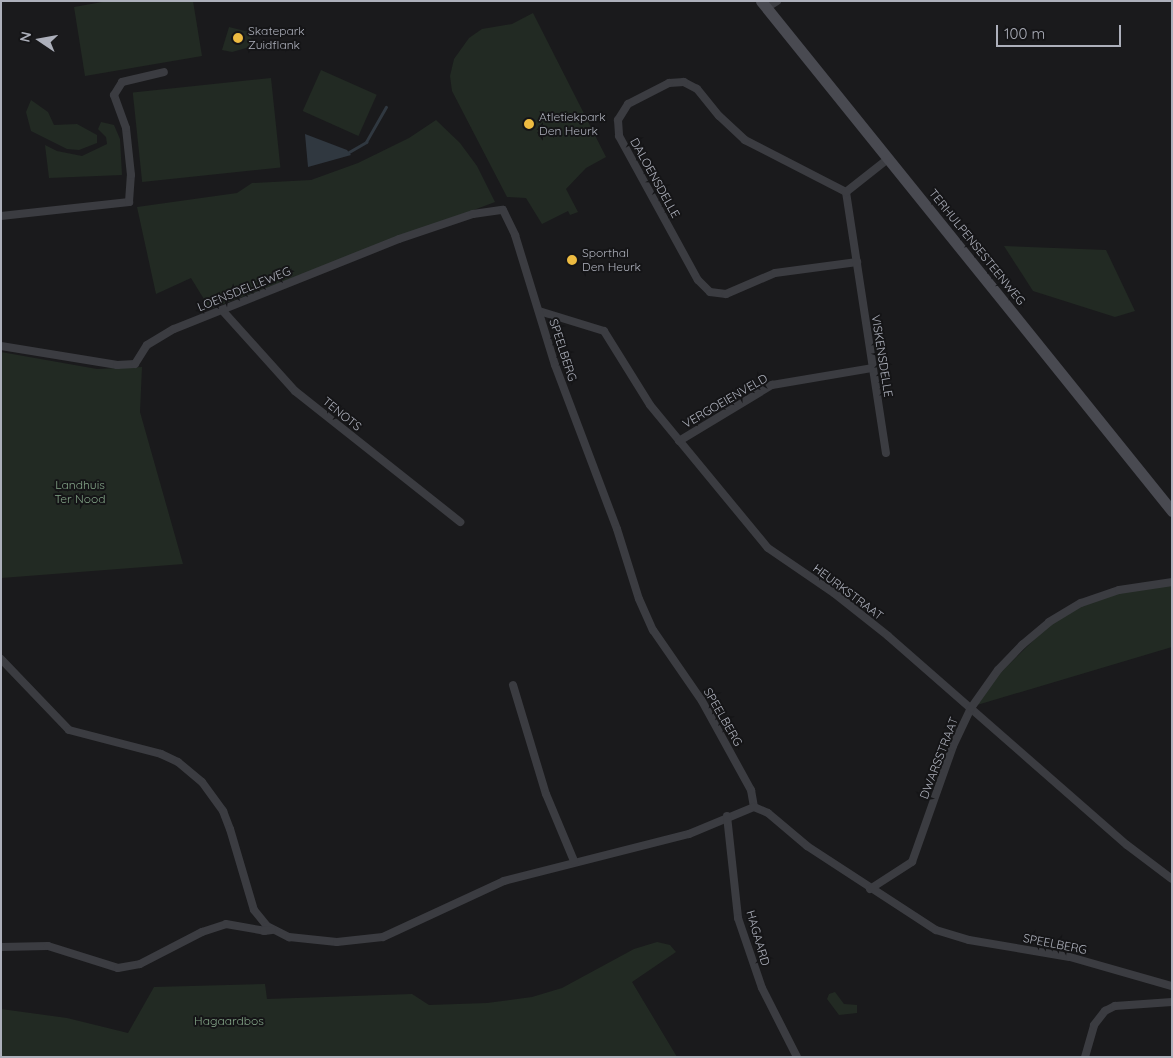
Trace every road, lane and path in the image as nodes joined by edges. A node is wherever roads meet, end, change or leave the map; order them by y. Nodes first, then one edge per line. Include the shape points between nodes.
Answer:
1 (777, 1) edge
2 (763, 4) edge
3 (164, 72) dead end
4 (888, 159) junction
5 (846, 192) junction
6 (503, 210) joint
7 (1, 216) edge
8 (857, 262) junction
9 (222, 310) junction
10 (539, 311) junction
11 (1, 346) edge
12 (872, 368) junction
13 (679, 441) junction
14 (886, 453) dead end
15 (1172, 511) edge
16 (460, 522) dead end
17 (1172, 582) edge
18 (1, 659) edge
19 (513, 685) dead end
20 (971, 708) junction
21 (754, 807) junction
22 (727, 816) junction
23 (574, 862) junction
24 (1172, 879) edge
25 (870, 889) junction
26 (272, 930) junction
27 (1, 947) edge
28 (1172, 986) edge
29 (1172, 1002) edge
30 (797, 1057) edge
31 (1085, 1057) edge

1 - 2 street
2 - 4 main road, TERHULPENSESTEENWEG
3 - 7 street via 122,82 114,95 126,128 132,175 129,202
4 - 5 street
4 - 15 main road, TERHULPENSESTEENWEG
5 - 8 street
5 - 8 street, DALOENSDELLE via 745,140 719,116 697,88 684,82 669,83 628,104 618,120 619,136 698,280 710,292 726,294 775,273
6 - 9 street, LOENSDELLEWEG via 472,214 408,236
6 - 10 street, SPEELBERG via 513,228
8 - 12 street, VISKENSDELLE
9 - 11 street, LOENSDELLEWEG via 155,340 142,351 138,362 130,366
9 - 16 street, TENOTS via 295,391
10 - 13 street, HEURKSTRAAT via 604,331 642,394
10 - 21 street, SPEELBERG via 555,366 617,529 639,598 653,630 711,717 751,790
12 - 13 street, VERGOEIENVELD via 772,385
12 - 14 street, VISKENSDELLE
13 - 20 street, HEURKSTRAAT via 768,548 834,593
17 - 20 street, DWARSSTRAAT via 1119,590 1071,607 1022,645 998,670
18 - 26 street via 70,730 161,754 178,762 202,782 223,811 254,910
19 - 23 street via 546,794
20 - 24 street, HEURKSTRAAT via 1127,845
20 - 25 street, DWARSSTRAAT via 953,746 916,855 906,868
21 - 22 street
21 - 25 street, SPEELBERG via 768,813 807,846
22 - 23 street via 689,834
22 - 30 street, HAGAARD via 738,918 762,988
23 - 26 street via 504,881 383,937 321,941 289,937
25 - 28 street, SPEELBERG via 920,922 952,936 1070,957
26 - 27 street via 226,924 202,932 140,964 118,968 48,946
29 - 31 street via 1115,1006 1105,1011 1094,1025

